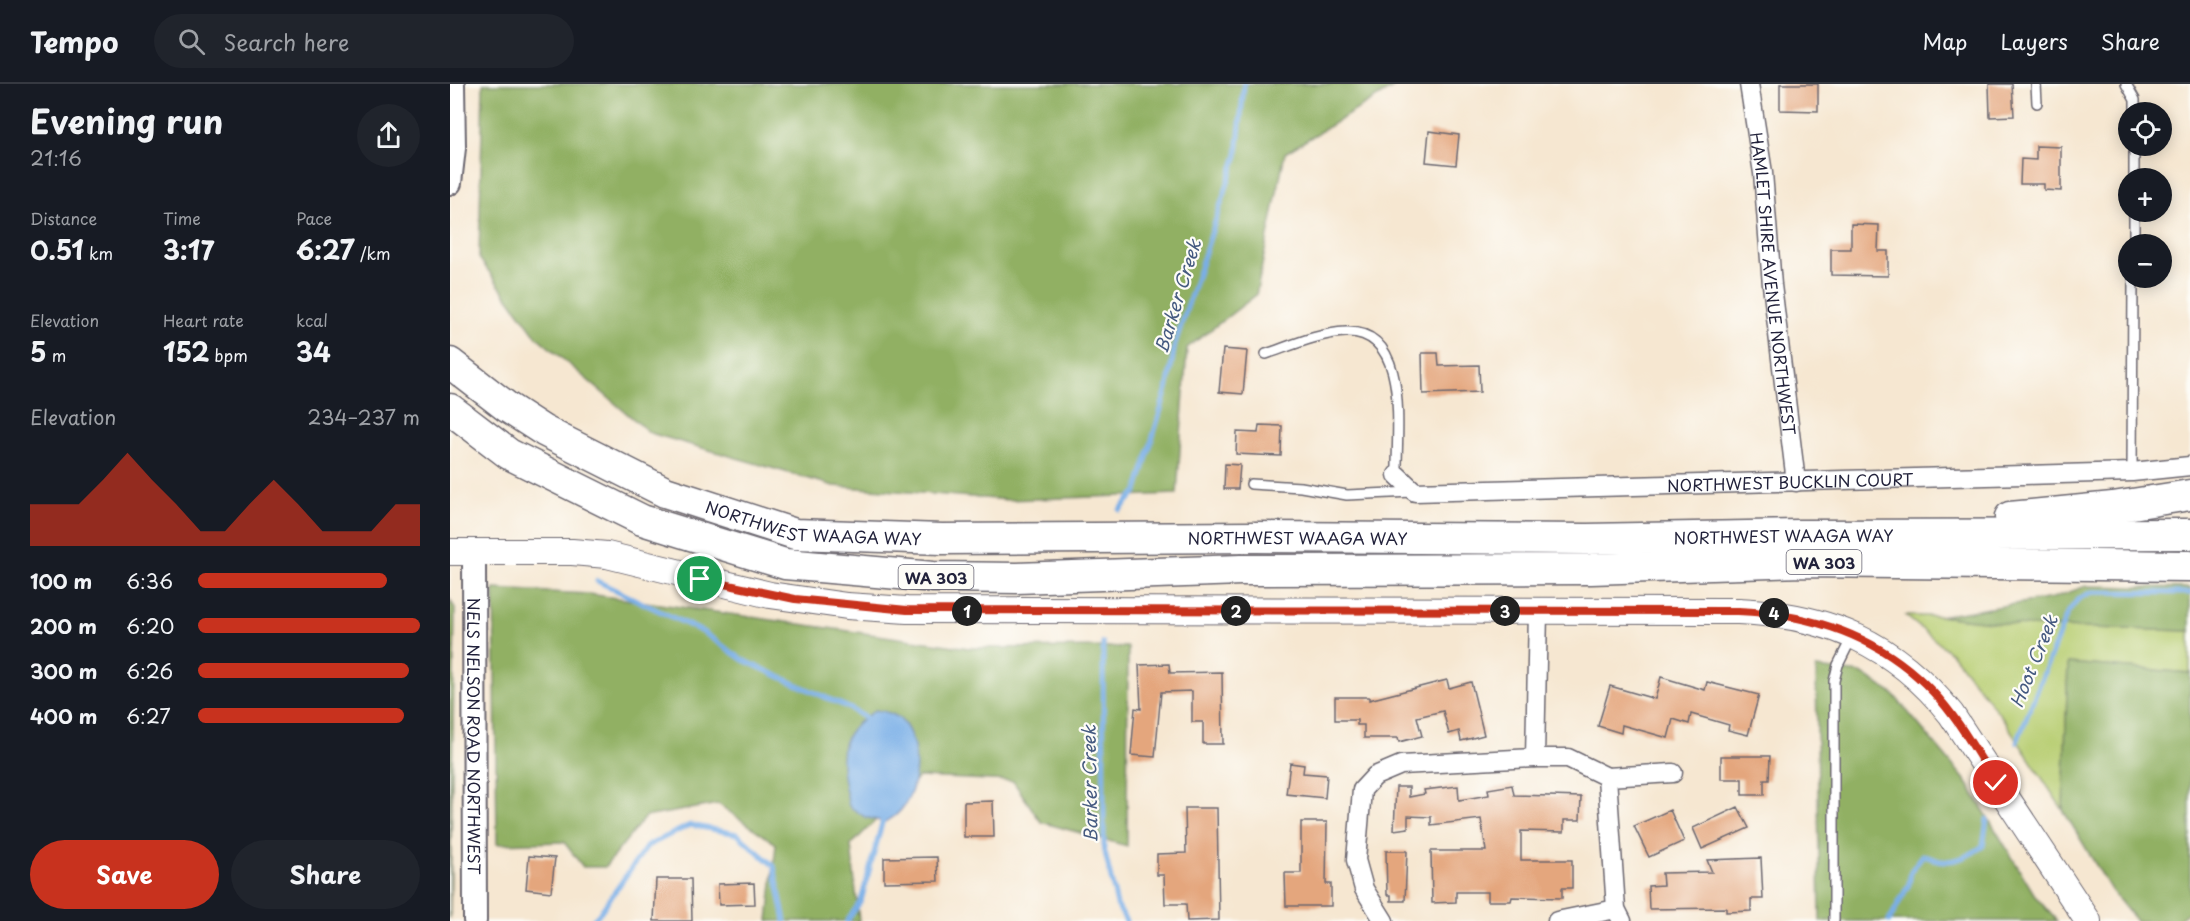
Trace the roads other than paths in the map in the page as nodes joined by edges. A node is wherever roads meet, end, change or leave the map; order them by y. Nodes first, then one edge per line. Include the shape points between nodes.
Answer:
1 (453, 84) edge
2 (1749, 84) edge
3 (2036, 84) edge
4 (2126, 84) edge
5 (2135, 102) edge
6 (2037, 103) dead end
7 (450, 183) edge
8 (2133, 288) edge
9 (450, 347) edge
10 (1266, 354) dead end
11 (450, 363) edge
12 (507, 408) junction
13 (450, 409) edge
14 (2190, 466) edge
15 (2132, 472) junction
16 (1397, 475) joint
17 (1796, 482) junction
18 (1251, 484) dead end
19 (1415, 492) junction
20 (2190, 495) edge
21 (2190, 534) edge
22 (1822, 535) junction
23 (462, 552) edge
24 (2190, 566) edge
25 (1538, 611) junction
26 (1853, 635) junction
27 (1535, 758) junction
28 (1673, 773) dead end
29 (1607, 777) junction
30 (1371, 912) edge
31 (1619, 915) edge
32 (475, 921) edge
33 (1384, 921) edge
34 (1557, 921) edge
35 (1834, 921) edge
36 (2088, 921) edge

1 - 7 street
2 - 17 street, HAMLET SHIRE AVENUE NORTHWEST via 1763,174
3 - 6 lane
4 - 5 lane
8 - 15 lane
9 - 12 highway via 474,368
10 - 16 lane via 1344,332 1373,338 1391,363 1395,382
11 - 12 highway, NORTHWEST WAAGA WAY / WA 303
12 - 22 highway, NORTHWEST WAAGA WAY / WA 303 via 665,492 795,534 942,539
13 - 24 highway, NORTHWEST WAAGA WAY / WA 303 via 509,454 642,520 785,564 933,578 1241,570 1591,569 1803,562
14 - 15 street, NORTHWEST BUCKLIN COURT
15 - 17 street, NORTHWEST BUCKLIN COURT
16 - 19 street
17 - 19 street, NORTHWEST BUCKLIN COURT
18 - 19 lane via 1347,495
20 - 22 highway via 2113,507
21 - 22 highway, NORTHWEST WAAGA WAY / WA 303
23 - 25 main road via 607,555 770,595 907,610
23 - 32 street, NELS NELSON ROAD NORTHWEST
25 - 26 main road via 1770,612 1819,622
25 - 27 street
26 - 35 lane via 1834,681
26 - 36 main road via 1894,658 1940,700
27 - 29 street via 1568,758
27 - 30 street via 1401,765 1375,776 1362,790 1356,860
28 - 29 street
29 - 31 street
30 - 33 street
31 - 34 street

